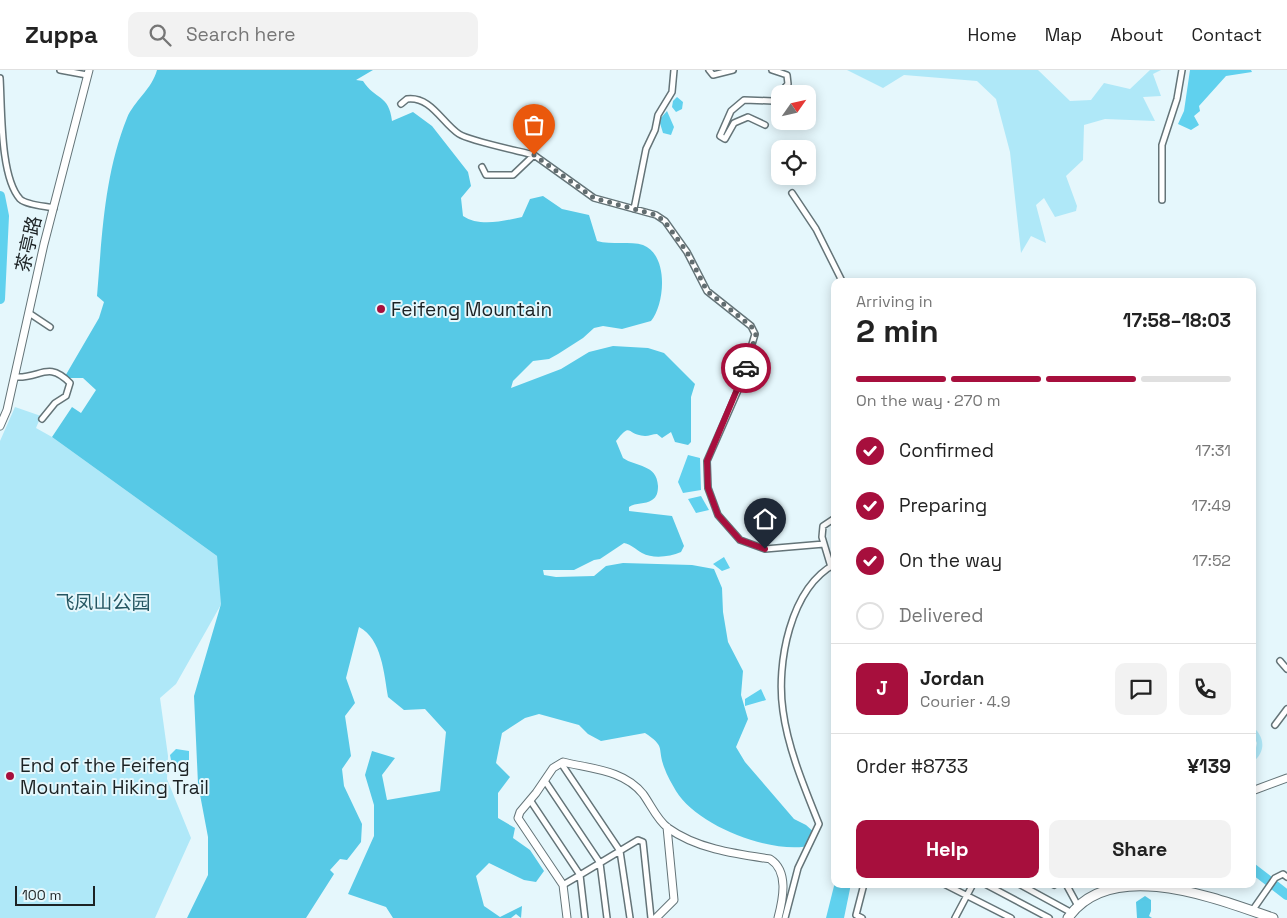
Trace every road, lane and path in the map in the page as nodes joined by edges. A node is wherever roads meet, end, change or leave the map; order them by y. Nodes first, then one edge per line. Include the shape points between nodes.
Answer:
1 (60, 70) edge
2 (674, 70) edge
3 (709, 70) edge
4 (733, 70) edge
5 (772, 70) edge
6 (1182, 70) edge
7 (88, 73) edge
8 (0, 78) edge
9 (400, 104) dead end
10 (765, 125) dead end
11 (534, 155) junction
12 (482, 167) dead end
13 (792, 193) dead end
14 (1162, 200) dead end
15 (54, 208) junction
16 (634, 209) junction
17 (840, 278) edge
18 (29, 313) junction
19 (50, 327) dead end
20 (15, 377) junction
21 (42, 418) dead end
22 (0, 426) edge
23 (831, 521) edge
24 (824, 544) junction
25 (831, 560) edge
26 (831, 566) edge
27 (1280, 661) dead end
28 (1287, 669) edge
29 (1287, 709) edge
30 (1275, 725) dead end
31 (561, 763) junction
32 (1287, 778) edge
33 (545, 780) junction
34 (1256, 790) edge
35 (530, 800) junction
36 (667, 827) junction
37 (620, 851) junction
38 (600, 863) junction
39 (580, 875) junction
40 (1287, 877) edge
41 (563, 885) junction
42 (863, 888) edge
43 (952, 888) edge
44 (970, 888) edge
45 (993, 888) edge
46 (1026, 888) edge
47 (1068, 888) edge
48 (1114, 888) edge
49 (1181, 888) edge
50 (967, 895) junction
51 (1078, 906) junction
52 (1257, 914) edge
53 (1070, 915) edge
54 (567, 918) edge
55 (585, 918) edge
56 (607, 918) edge
57 (630, 918) edge
58 (651, 918) edge
59 (656, 918) edge
60 (778, 918) edge
61 (785, 918) edge
62 (862, 918) edge
63 (955, 918) edge
64 (1011, 918) edge
65 (1049, 918) edge
66 (1273, 918) edge

1 - 7 street
2 - 16 street via 672,92 658,114 646,149
3 - 4 street via 714,75
5 - 10 street via 787,75 788,84 773,101 744,100 731,110 720,136 725,139 734,123 748,118
6 - 14 street via 1177,99 1162,145
7 - 15 street, 茶亭路
8 - 15 street via 5,174 21,200
9 - 11 street via 407,99 420,100 460,135
11 - 12 street via 513,175 486,175
11 - 16 street via 594,198
13 - 17 street via 816,229
15 - 18 street, 茶亭路
16 - 24 street via 656,215 665,222 687,252 707,291 751,326 756,334 739,388 707,461 708,488 718,515 740,540 765,549
18 - 19 street
18 - 20 street, 茶亭路
20 - 21 street via 25,378 46,370 54,371 70,383 66,396
20 - 22 street, 茶亭路 via 8,410
23 - 24 street via 824,526
24 - 25 street
26 - 61 street via 809,585 791,617 783,666 782,710 787,732 819,824 798,868
27 - 28 street
29 - 30 street
31 - 33 street
31 - 36 street via 617,774 627,779
31 - 37 street
32 - 34 street
33 - 35 street
33 - 38 street
35 - 39 street
35 - 41 street via 518,818
36 - 59 street via 674,900
36 - 60 street via 708,847 770,859 776,863 783,874
37 - 38 street
37 - 57 street
37 - 58 street via 638,840 643,842
38 - 39 street
38 - 56 street
39 - 41 street
39 - 55 street
40 - 52 street via 1283,874 1275,878 1260,900
41 - 54 street
42 - 62 street via 856,915
43 - 50 street
44 - 50 street
45 - 65 street
46 - 53 street
47 - 51 street
48 - 51 main road
49 - 52 main road
50 - 63 street
50 - 64 street
51 - 53 main road
52 - 66 main road

